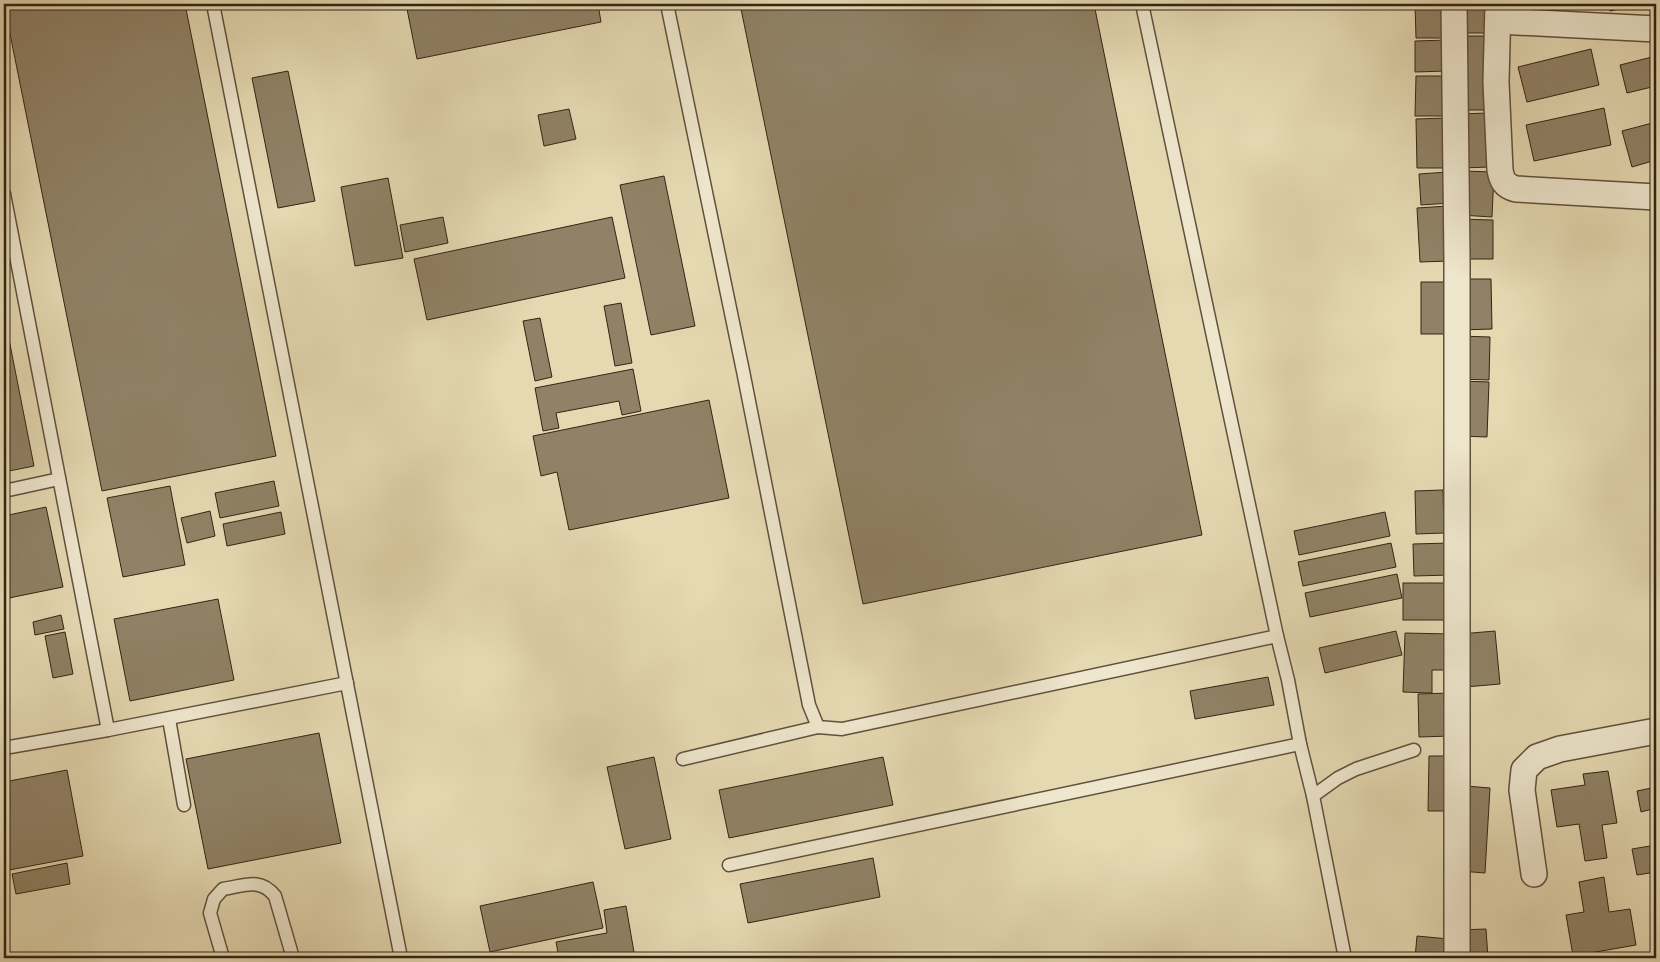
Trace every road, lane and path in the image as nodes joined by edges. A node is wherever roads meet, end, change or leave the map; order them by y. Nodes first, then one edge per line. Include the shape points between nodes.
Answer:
1 (213, 4) edge
2 (667, 4) edge
3 (1142, 4) edge
4 (1454, 4) edge
5 (1498, 12) edge
6 (1656, 29) edge
7 (4, 194) edge
8 (1656, 197) edge
9 (59, 479) junction
10 (4, 490) edge
11 (1277, 636) junction
12 (347, 683) junction
13 (169, 719) junction
14 (818, 728) junction
15 (108, 730) junction
16 (1656, 731) edge
17 (1300, 744) junction
18 (4, 748) edge
19 (1414, 750) dead end
20 (683, 759) dead end
21 (1313, 796) junction
22 (184, 805) dead end
23 (729, 865) dead end
24 (1534, 874) dead end
25 (223, 958) edge
26 (293, 958) edge
27 (401, 958) edge
28 (1345, 958) edge
29 (1457, 958) edge

1 - 12 lane
2 - 14 lane via 809,705
3 - 11 lane
4 - 29 street
5 - 6 street
5 - 8 street via 1496,82 1500,170 1506,185 1516,189
7 - 9 lane
9 - 10 lane
9 - 15 lane
11 - 14 lane via 842,729
11 - 17 lane
12 - 13 lane
12 - 27 lane
13 - 15 lane
13 - 22 lane
14 - 20 lane
15 - 18 lane
16 - 24 street via 1560,749 1537,757 1524,770 1522,790
17 - 21 lane
17 - 23 lane
19 - 21 lane via 1356,769
21 - 28 lane
25 - 26 lane via 210,913 214,899 223,889 257,884 268,888 275,896

